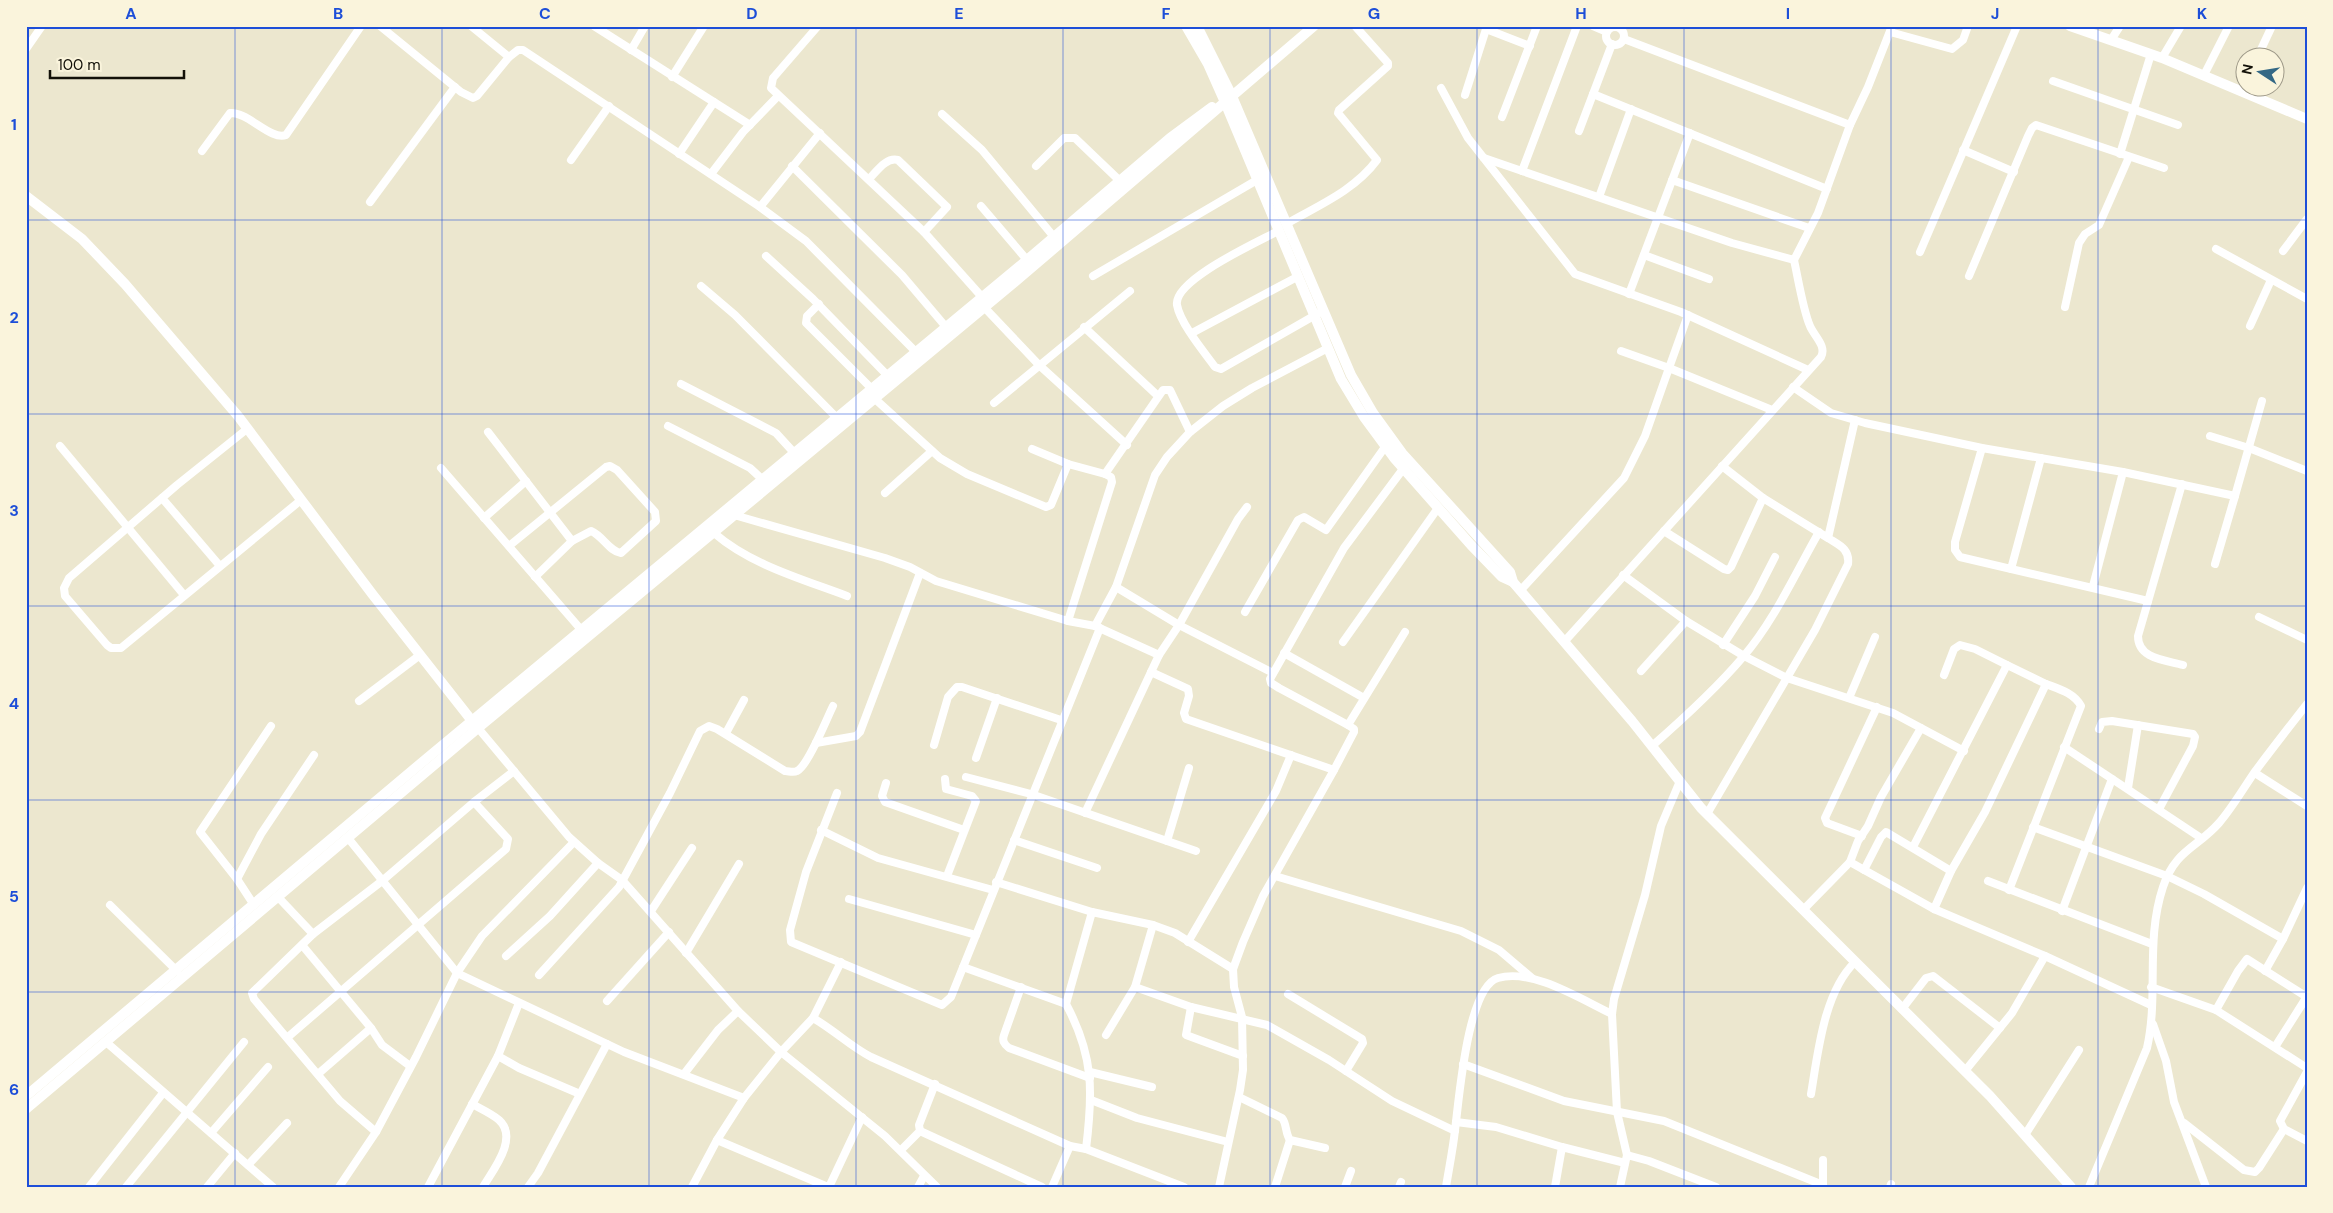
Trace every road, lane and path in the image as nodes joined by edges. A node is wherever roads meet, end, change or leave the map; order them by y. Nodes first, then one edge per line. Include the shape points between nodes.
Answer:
1 (42, 26) edge
2 (361, 26) edge
3 (380, 26) edge
4 (594, 26) edge
5 (645, 26) edge
6 (704, 26) edge
7 (818, 26) edge
8 (1186, 26) edge
9 (1197, 26) edge
10 (1314, 26) edge
11 (1355, 26) edge
12 (1537, 26) edge
13 (1577, 26) edge
14 (1593, 26) edge
15 (1968, 26) edge
16 (2017, 26) edge
17 (2070, 26) edge
18 (2120, 26) edge
19 (2182, 26) edge
20 (2230, 26) edge
21 (2272, 26) edge
22 (472, 27) edge
23 (1618, 27) edge
24 (1487, 28) edge
25 (1891, 29) edge
26 (1607, 32) junction
27 (1624, 39) junction
28 (2111, 40) junction
29 (1612, 44) junction
30 (1530, 46) junction
31 (2262, 48) edge
32 (26, 49) edge
33 (631, 50) junction
34 (2151, 54) junction
35 (509, 57) junction
36 (2162, 58) junction
37 (2204, 75) junction
38 (672, 77) junction
39 (2053, 81) dead end
40 (2236, 84) edge
41 (454, 87) junction
42 (1441, 88) dead end
43 (1593, 94) junction
44 (1465, 95) dead end
45 (778, 96) junction
46 (2266, 98) edge
47 (1225, 100) junction
48 (714, 102) junction
49 (609, 106) junction
50 (2135, 108) junction
51 (1631, 110) junction
52 (942, 114) dead end
53 (1502, 117) dead end
54 (2307, 119) edge
55 (750, 125) junction
56 (1850, 125) junction
57 (2178, 125) dead end
58 (1579, 131) dead end
59 (820, 133) junction
60 (1690, 134) junction
61 (1963, 150) junction
62 (202, 151) dead end
63 (679, 154) junction
64 (2120, 154) junction
65 (2130, 157) junction
66 (1484, 158) junction
67 (571, 160) dead end
68 (792, 166) junction
69 (1036, 166) dead end
70 (2164, 168) dead end
71 (1522, 171) junction
72 (2014, 172) junction
73 (711, 174) junction
74 (869, 179) junction
75 (1257, 180) junction
76 (1672, 180) junction
77 (1120, 181) junction
78 (1827, 189) junction
79 (26, 196) edge
80 (1599, 197) junction
81 (370, 202) dead end
82 (981, 206) dead end
83 (760, 207) junction
84 (1658, 217) junction
85 (2307, 219) edge
86 (1282, 228) junction
87 (1810, 228) junction
88 (924, 232) junction
89 (1054, 237) junction
90 (2216, 250) dead end
91 (1920, 252) dead end
92 (2283, 252) dead end
93 (1644, 255) junction
94 (766, 256) dead end
95 (1028, 260) junction
96 (1794, 260) junction
97 (1093, 276) dead end
98 (1969, 276) dead end
99 (1298, 277) junction
100 (1709, 278) dead end
101 (2271, 280) junction
102 (701, 286) dead end
103 (1130, 291) dead end
104 (1629, 294) junction
105 (2307, 300) edge
106 (983, 302) junction
107 (819, 304) junction
108 (2065, 307) dead end
109 (1319, 314) junction
110 (1688, 315) junction
111 (2250, 326) dead end
112 (946, 327) junction
113 (1084, 327) junction
114 (1192, 333) junction
115 (1328, 348) junction
116 (1621, 351) dead end
117 (916, 352) junction
118 (1039, 365) junction
119 (1669, 368) junction
120 (1808, 370) junction
121 (888, 375) junction
122 (681, 384) dead end
123 (1793, 387) junction
124 (873, 393) junction
125 (1158, 396) junction
126 (2262, 401) dead end
127 (994, 404) dead end
128 (1772, 410) junction
129 (837, 418) junction
130 (1855, 420) junction
131 (668, 426) dead end
132 (248, 430) junction
133 (488, 432) dead end
134 (1190, 432) junction
135 (2210, 436) dead end
136 (1127, 445) junction
137 (60, 446) dead end
138 (1385, 447) junction
139 (1982, 448) junction
140 (2248, 448) junction
141 (1032, 450) dead end
142 (932, 451) junction
143 (797, 457) junction
144 (2041, 458) junction
145 (1068, 464) junction
146 (1722, 466) junction
147 (442, 468) dead end
148 (1403, 469) junction
149 (2307, 471) edge
150 (2123, 472) junction
151 (1106, 474) junction
152 (762, 479) junction
153 (526, 481) junction
154 (2182, 484) junction
155 (885, 493) dead end
156 (2235, 496) junction
157 (162, 498) junction
158 (1763, 498) junction
159 (301, 500) junction
160 (742, 503) junction
161 (1247, 507) dead end
162 (1438, 508) junction
163 (551, 512) junction
164 (734, 515) junction
165 (484, 518) junction
166 (129, 527) junction
167 (1664, 531) junction
168 (1819, 532) junction
169 (714, 533) junction
170 (1828, 538) junction
171 (572, 541) junction
172 (509, 546) junction
173 (1774, 557) dead end
174 (2216, 564) dead end
175 (220, 566) junction
176 (2011, 569) junction
177 (920, 573) junction
178 (1624, 575) junction
179 (535, 577) junction
180 (1513, 582) junction
181 (2093, 586) junction
182 (1116, 587) junction
183 (1520, 591) junction
184 (184, 595) junction
185 (847, 596) dead end
186 (2148, 601) junction
187 (1245, 612) dead end
188 (2260, 617) dead end
189 (1068, 620) junction
190 (1686, 621) junction
191 (1179, 624) junction
192 (1097, 627) junction
193 (1404, 632) dead end
194 (584, 633) junction
195 (1875, 638) dead end
196 (2307, 640) edge
197 (1343, 642) dead end
198 (1564, 642) junction
199 (1723, 645) junction
200 (1284, 653) junction
201 (1159, 655) junction
202 (420, 656) junction
203 (1744, 656) junction
204 (2007, 665) junction
205 (2183, 665) dead end
206 (1642, 671) dead end
207 (1151, 672) junction
208 (1273, 673) junction
209 (1944, 675) dead end
210 (1787, 678) junction
211 (2046, 684) junction
212 (997, 698) junction
213 (1364, 698) junction
214 (1849, 698) junction
215 (744, 700) dead end
216 (359, 701) dead end
217 (2307, 704) edge
218 (833, 706) dead end
219 (1877, 707) junction
220 (1061, 720) junction
221 (475, 725) junction
222 (2138, 725) junction
223 (271, 726) dead end
224 (1348, 726) junction
225 (1921, 728) junction
226 (2099, 729) dead end
227 (726, 733) junction
228 (816, 742) junction
229 (934, 745) dead end
230 (1652, 746) junction
231 (2064, 747) junction
232 (1964, 751) junction
233 (314, 755) dead end
234 (1291, 755) junction
235 (976, 758) dead end
236 (1189, 768) dead end
237 (1334, 770) junction
238 (514, 771) junction
239 (2255, 772) junction
240 (966, 776) dead end
241 (945, 779) dead end
242 (2112, 779) junction
243 (1680, 781) junction
244 (886, 783) dead end
245 (2128, 788) junction
246 (837, 793) dead end
247 (1032, 794) junction
248 (474, 802) junction
249 (2307, 806) edge
250 (2159, 809) junction
251 (1085, 813) junction
252 (1707, 814) junction
253 (2033, 827) junction
254 (821, 830) junction
255 (964, 830) junction
256 (1862, 836) junction
257 (348, 838) junction
258 (2200, 838) junction
259 (1014, 840) junction
260 (1167, 841) junction
261 (574, 842) junction
262 (2086, 846) junction
263 (1913, 847) junction
264 (692, 848) dead end
265 (1196, 851) dead end
266 (1850, 862) junction
267 (598, 863) junction
268 (739, 864) dead end
269 (1097, 868) dead end
270 (1864, 870) junction
271 (1951, 871) junction
272 (948, 876) junction
273 (1275, 876) junction
274 (2168, 876) junction
275 (237, 879) junction
276 (622, 880) junction
277 (382, 881) junction
278 (1988, 881) dead end
279 (996, 882) junction
280 (2307, 888) edge
281 (993, 890) junction
282 (2009, 890) junction
283 (278, 897) junction
284 (849, 899) dead end
285 (110, 905) dead end
286 (254, 905) junction
287 (1934, 909) junction
288 (1803, 910) junction
289 (2062, 910) junction
290 (651, 912) junction
291 (1092, 912) junction
292 (418, 925) junction
293 (1153, 925) junction
294 (669, 932) junction
295 (313, 934) junction
296 (976, 935) junction
297 (2284, 939) junction
298 (1188, 942) junction
299 (302, 944) junction
300 (2152, 944) junction
301 (686, 953) junction
302 (506, 956) dead end
303 (2045, 956) junction
304 (841, 962) junction
305 (1855, 962) junction
306 (963, 968) junction
307 (1234, 969) junction
308 (177, 970) junction
309 (2265, 971) junction
310 (457, 973) junction
311 (539, 975) dead end
312 (1532, 978) junction
313 (1021, 987) junction
314 (1135, 987) junction
315 (2151, 987) junction
316 (340, 991) junction
317 (1288, 994) dead end
318 (2306, 998) edge
319 (607, 1001) dead end
320 (520, 1003) junction
321 (1066, 1004) junction
322 (2151, 1005) junction
323 (1191, 1008) junction
324 (1902, 1009) junction
325 (2216, 1010) junction
326 (738, 1011) junction
327 (1612, 1014) junction
328 (1242, 1017) junction
329 (813, 1018) junction
330 (2153, 1024) junction
331 (371, 1028) junction
332 (2000, 1028) junction
333 (1106, 1035) dead end
334 (288, 1037) junction
335 (106, 1042) junction
336 (244, 1042) dead end
337 (606, 1044) junction
338 (2275, 1047) junction
339 (2079, 1050) dead end
340 (781, 1052) junction
341 (498, 1056) junction
342 (1243, 1056) junction
343 (1462, 1064) junction
344 (410, 1066) junction
345 (268, 1067) dead end
346 (2307, 1068) edge
347 (1346, 1071) junction
348 (1965, 1071) junction
349 (2307, 1072) edge
350 (318, 1074) junction
351 (684, 1074) junction
352 (1090, 1075) junction
353 (935, 1084) junction
354 (1152, 1087) dead end
355 (164, 1092) junction
356 (580, 1094) junction
357 (1811, 1094) dead end
358 (26, 1096) edge
359 (1239, 1097) junction
360 (744, 1098) junction
361 (1091, 1100) junction
362 (472, 1104) junction
363 (26, 1109) edge
364 (185, 1112) junction
365 (1617, 1112) junction
366 (862, 1117) junction
367 (1456, 1122) junction
368 (2182, 1122) junction
369 (287, 1123) dead end
370 (2284, 1129) junction
371 (920, 1131) junction
372 (1455, 1131) junction
373 (376, 1132) junction
374 (211, 1133) junction
375 (2025, 1135) junction
376 (717, 1140) junction
377 (1290, 1140) junction
378 (2307, 1141) edge
379 (1228, 1142) junction
380 (1070, 1146) junction
381 (1562, 1146) junction
382 (1325, 1148) dead end
383 (1086, 1149) junction
384 (901, 1150) junction
385 (235, 1153) junction
386 (1626, 1159) junction
387 (1823, 1160) dead end
388 (248, 1165) junction
389 (1351, 1170) dead end
390 (924, 1176) junction
391 (1823, 1186) edge
392 (89, 1187) edge
393 (126, 1187) edge
394 (207, 1187) edge
395 (273, 1187) edge
396 (339, 1187) edge
397 (428, 1187) edge
398 (483, 1187) edge
399 (528, 1187) edge
400 (692, 1187) edge
401 (828, 1187) edge
402 (918, 1187) edge
403 (937, 1187) edge
404 (1042, 1187) edge
405 (1052, 1187) edge
406 (1184, 1187) edge
407 (1219, 1187) edge
408 (1275, 1187) edge
409 (1345, 1187) edge
410 (1446, 1187) edge
411 (1555, 1187) edge
412 (1620, 1187) edge
413 (1716, 1187) edge
414 (2071, 1187) edge
415 (2090, 1187) edge
416 (2206, 1187) edge

1 - 32 street
2 - 62 street via 286,135 277,135 239,114 230,113
3 - 41 street
4 - 33 street
5 - 33 street
6 - 38 street
7 - 45 street via 773,78 771,85
8 - 47 main road
9 - 47 main road via 1210,48
10 - 47 main road
11 - 86 street via 1384,57 1388,66 1338,113 1376,160 1340,194
12 - 30 street
13 - 71 street
14 - 26 street
15 - 25 street via 1963,40 1952,50
16 - 61 street
17 - 28 main road
18 - 28 street
19 - 36 street
20 - 37 street
21 - 31 street
22 - 35 street
23 - 26 street
23 - 27 street via 1623,31
24 - 30 street
24 - 44 street
25 - 56 street
26 - 29 street via 1606,39
27 - 29 street via 1620,44
27 - 56 street
28 - 34 main road
29 - 43 street
30 - 53 street
33 - 38 street
34 - 36 main road
34 - 50 street
35 - 41 street via 478,96 468,97
35 - 49 street via 518,50 524,50
36 - 37 main road
37 - 40 main road
38 - 48 street
39 - 50 street
41 - 81 street
42 - 66 street via 1468,138
43 - 51 street
43 - 58 street
45 - 55 street
45 - 59 street
46 - 54 main road
47 - 75 main road
47 - 77 main road via 1170,138
47 - 86 main road
47 - 106 main road via 1217,111
48 - 55 street
48 - 63 street
49 - 63 street
49 - 67 street
50 - 57 street
50 - 64 street
51 - 60 street
51 - 80 street
52 - 89 street via 982,150
55 - 73 street
56 - 78 street
59 - 68 street
59 - 74 street
60 - 76 street
60 - 78 street
61 - 72 street
61 - 91 street
63 - 73 street
64 - 65 street
64 - 72 street via 2036,125 2028,136
65 - 70 street
65 - 108 street via 2099,225 2085,234 2079,243
66 - 71 street
66 - 104 street via 1576,274
68 - 83 street
68 - 112 street via 902,275
69 - 77 street via 1064,138 1076,138
71 - 80 street
72 - 98 street
73 - 83 street
74 - 88 street
74 - 88 street via 888,160 898,160 933,192 947,207
75 - 86 main road
75 - 97 street
76 - 84 street
76 - 87 street
77 - 89 main road
78 - 87 street
79 - 132 main road via 82,239
80 - 84 street
82 - 95 street
83 - 117 street via 806,241
84 - 93 street
84 - 96 street
85 - 92 street
86 - 99 main road
86 - 109 main road
86 - 114 street via 1220,262 1181,292 1177,306
87 - 96 street
88 - 106 street
89 - 95 main road
90 - 101 street
93 - 100 street
93 - 104 street
94 - 107 street
95 - 106 main road
96 - 120 street via 1805,315 1824,352
99 - 109 main road
99 - 114 street
101 - 105 street
101 - 111 street
102 - 129 street via 735,315
103 - 113 street
104 - 110 street
106 - 112 main road
106 - 118 street
106 - 124 main road
107 - 121 street
107 - 124 street via 806,323
109 - 114 street via 1221,369 1215,367
109 - 115 main road
109 - 180 main road via 1373,413 1402,453 1510,572
110 - 119 street
110 - 120 street
112 - 117 main road
113 - 118 street
113 - 125 street
115 - 134 street via 1252,388
115 - 138 main road via 1340,378
116 - 119 street
117 - 121 main road
118 - 127 street
118 - 136 street
119 - 128 street
119 - 183 street via 1645,436 1624,478
120 - 123 street
121 - 124 main road
122 - 143 street via 776,433
123 - 128 street
123 - 130 street via 1831,413
124 - 129 main road
124 - 142 street
124 - 143 main road
125 - 134 street via 1163,390 1170,390
125 - 136 street
126 - 140 street
128 - 146 street
129 - 143 main road
130 - 139 street
130 - 170 street
131 - 152 street via 750,468
132 - 157 street
132 - 159 main road
133 - 153 street
134 - 182 street via 1155,475
135 - 140 street
136 - 151 street
137 - 166 street
138 - 148 main road
138 - 187 street via 1326,530 1304,517 1298,520
139 - 144 street
139 - 176 street via 1955,550 1960,557
140 - 149 street
140 - 156 street
141 - 145 street
142 - 145 street via 967,474 1046,507 1051,505
142 - 155 street
143 - 152 main road
143 - 160 main road
144 - 150 street
144 - 176 street
145 - 151 street
146 - 158 street
146 - 167 street
147 - 165 street
148 - 162 main road
148 - 200 street via 1344,548
150 - 154 street
150 - 181 street
151 - 189 street via 1112,482
152 - 160 main road
153 - 163 street
153 - 165 street
154 - 156 street
154 - 186 street
156 - 174 street
157 - 166 street
157 - 175 street
158 - 167 street via 1728,570
158 - 168 street
159 - 175 street
159 - 202 main road
160 - 164 main road
160 - 194 main road
161 - 191 street
162 - 180 main road via 1502,577
162 - 197 street
163 - 171 street
163 - 171 street via 610,466 657,516 656,521 621,553 591,532
163 - 172 street
164 - 169 main road
164 - 177 street via 885,558
165 - 172 street
166 - 184 street
166 - 184 street via 69,578 64,588 65,596 107,645 116,649
167 - 178 street
168 - 170 street
168 - 203 street
169 - 185 street via 746,556
169 - 194 main road
170 - 210 street via 1847,552 1848,564
171 - 179 street
172 - 179 street
173 - 199 street
175 - 184 street
176 - 181 street
177 - 189 street via 936,581
177 - 228 street via 860,732 856,736
178 - 190 street
178 - 198 street
179 - 194 street
180 - 183 main road
181 - 186 street
182 - 191 street
182 - 192 street
183 - 198 main road
186 - 205 street via 2138,636 2141,650 2154,658
188 - 196 street
189 - 192 street
190 - 199 street
190 - 206 street
191 - 201 street
191 - 208 street
192 - 201 street
192 - 220 street
193 - 213 street
194 - 221 main road
195 - 214 street
198 - 230 main road
199 - 203 street
200 - 208 street
200 - 213 street
201 - 207 street
202 - 216 street
202 - 221 main road
203 - 210 street
203 - 230 street via 1694,709
204 - 209 street via 1960,645 1954,649
204 - 211 street
204 - 232 street
207 - 234 street via 1190,692 1184,713 1186,719
207 - 251 street
208 - 224 street via 1270,679 1273,684
210 - 214 street
210 - 252 street
211 - 231 street via 2077,699 2081,706
211 - 271 street via 1984,812
212 - 220 street
212 - 229 street via 957,687 948,697
212 - 235 street
213 - 224 street
214 - 219 street
215 - 227 street
217 - 239 street
218 - 228 street
219 - 225 street via 1908,719
219 - 256 street via 1825,818 1828,823
220 - 247 street
221 - 238 street
221 - 257 main road
221 - 286 main road
222 - 226 street via 2106,721
222 - 245 street
222 - 250 street via 2188,732 2195,737
223 - 275 street via 201,828 201,836
224 - 237 street via 1354,732
225 - 232 street
225 - 256 street
227 - 228 street via 785,771 792,772 801,768
227 - 276 street via 709,726 700,731
230 - 243 main road
231 - 242 street
231 - 253 street
232 - 263 street
233 - 275 street via 261,834
234 - 237 street
234 - 298 street via 1276,791
236 - 260 street
237 - 273 street
238 - 248 street
238 - 261 street
239 - 249 street
239 - 258 street via 2219,823
240 - 247 street
241 - 255 street via 946,789 975,798
242 - 245 street
242 - 262 street
243 - 252 main road
243 - 327 street via 1661,826
244 - 255 street via 882,798 885,802
245 - 250 street
246 - 254 street
247 - 251 street
247 - 259 street
248 - 277 street
248 - 292 street via 508,839 508,846
250 - 258 street
251 - 260 street
252 - 288 main road
253 - 262 street
253 - 282 street
254 - 272 street via 878,858
254 - 304 street via 806,872 790,936 794,944
255 - 272 street
256 - 266 street
257 - 277 street
257 - 283 main road
258 - 274 street via 2173,863
259 - 269 street
259 - 279 street
260 - 265 street
261 - 267 street
261 - 310 street via 482,936
262 - 274 street
262 - 289 street
263 - 270 street via 1884,833
263 - 271 street
264 - 290 street
266 - 270 street
266 - 288 street
267 - 276 street
267 - 302 street via 550,916
268 - 301 street
270 - 287 street
271 - 287 street
272 - 281 street
273 - 307 street via 1243,942
273 - 312 street via 1461,931 1498,950
274 - 297 street
274 - 300 street
275 - 286 street
276 - 290 street
276 - 311 street via 614,894
277 - 292 street
277 - 295 street
278 - 282 street
279 - 281 street
279 - 291 street
280 - 297 street
281 - 296 street
282 - 289 street
283 - 295 street
283 - 335 main road
284 - 296 street
285 - 308 street
286 - 308 main road
287 - 303 street
288 - 305 main road
289 - 300 street
290 - 294 street
291 - 293 street
291 - 321 street
292 - 310 street
292 - 316 street
293 - 298 street
293 - 314 street
294 - 301 street
294 - 319 street
295 - 299 street
296 - 306 street
297 - 309 street
298 - 307 street
299 - 316 street
299 - 334 street via 251,994
300 - 315 street
301 - 326 street
303 - 322 street
303 - 332 street via 2033,980
304 - 306 street via 942,1004 951,997
304 - 329 street
305 - 324 main road
305 - 357 street via 1838,984 1833,998
306 - 313 street
307 - 328 street via 1234,987
308 - 358 main road
309 - 318 street
309 - 325 street via 2247,960
310 - 320 street
310 - 344 street
312 - 327 street
312 - 343 street via 1515,976 1489,982 1479,999
313 - 321 street
313 - 352 street via 1004,1035 1005,1045
314 - 323 street
314 - 333 street
315 - 322 street
315 - 325 street
316 - 331 street
316 - 334 street
317 - 347 street via 1363,1041
318 - 338 street
320 - 337 street
320 - 341 street
321 - 352 street via 1085,1045
322 - 330 street
323 - 328 street
323 - 342 street via 1186,1035
324 - 332 street via 1926,978 1933,976
324 - 348 main road
325 - 338 street
326 - 340 street
326 - 351 street via 718,1030
327 - 365 street
328 - 342 street
328 - 347 street via 1267,1024
329 - 340 street
329 - 353 street via 834,1030 856,1049
330 - 368 street
330 - 415 street via 2147,1048
331 - 344 street via 382,1045
331 - 350 street
332 - 348 street
334 - 350 street
335 - 355 street
335 - 363 main road
336 - 364 street
337 - 351 street
337 - 356 street
338 - 346 street
339 - 375 street
340 - 360 street
340 - 366 street
341 - 356 street
341 - 362 street
342 - 359 street
343 - 365 street via 1564,1101
343 - 367 street
344 - 373 street
345 - 374 street
347 - 372 street via 1392,1102
348 - 375 main road
349 - 370 street via 2281,1116
350 - 373 street via 346,1107
351 - 360 street
352 - 354 street
352 - 361 street
353 - 371 street via 919,1125
353 - 380 street
355 - 364 street
355 - 392 street
356 - 399 street
359 - 377 street via 1282,1118
359 - 379 street
360 - 376 street
361 - 379 street via 1137,1118
361 - 383 street
362 - 397 street
362 - 398 street via 500,1121 506,1138 505,1148
364 - 374 street
364 - 393 street
365 - 386 street
365 - 391 street via 1664,1121
366 - 384 street
366 - 401 street
367 - 372 street
367 - 381 street via 1496,1127
368 - 370 street via 2250,1172 2259,1168
368 - 416 street
369 - 388 street
370 - 378 street
371 - 384 street
371 - 404 street
372 - 410 street
373 - 396 street
374 - 385 street
375 - 414 main road
376 - 400 street
376 - 401 street
377 - 382 street
377 - 408 street
379 - 407 street
380 - 383 street
380 - 405 street
381 - 386 street
381 - 411 street
383 - 406 street
384 - 390 street
385 - 388 street
385 - 394 street
386 - 412 street
386 - 413 street via 1649,1161
387 - 391 street
388 - 395 street
389 - 409 street
390 - 402 street
390 - 403 street

